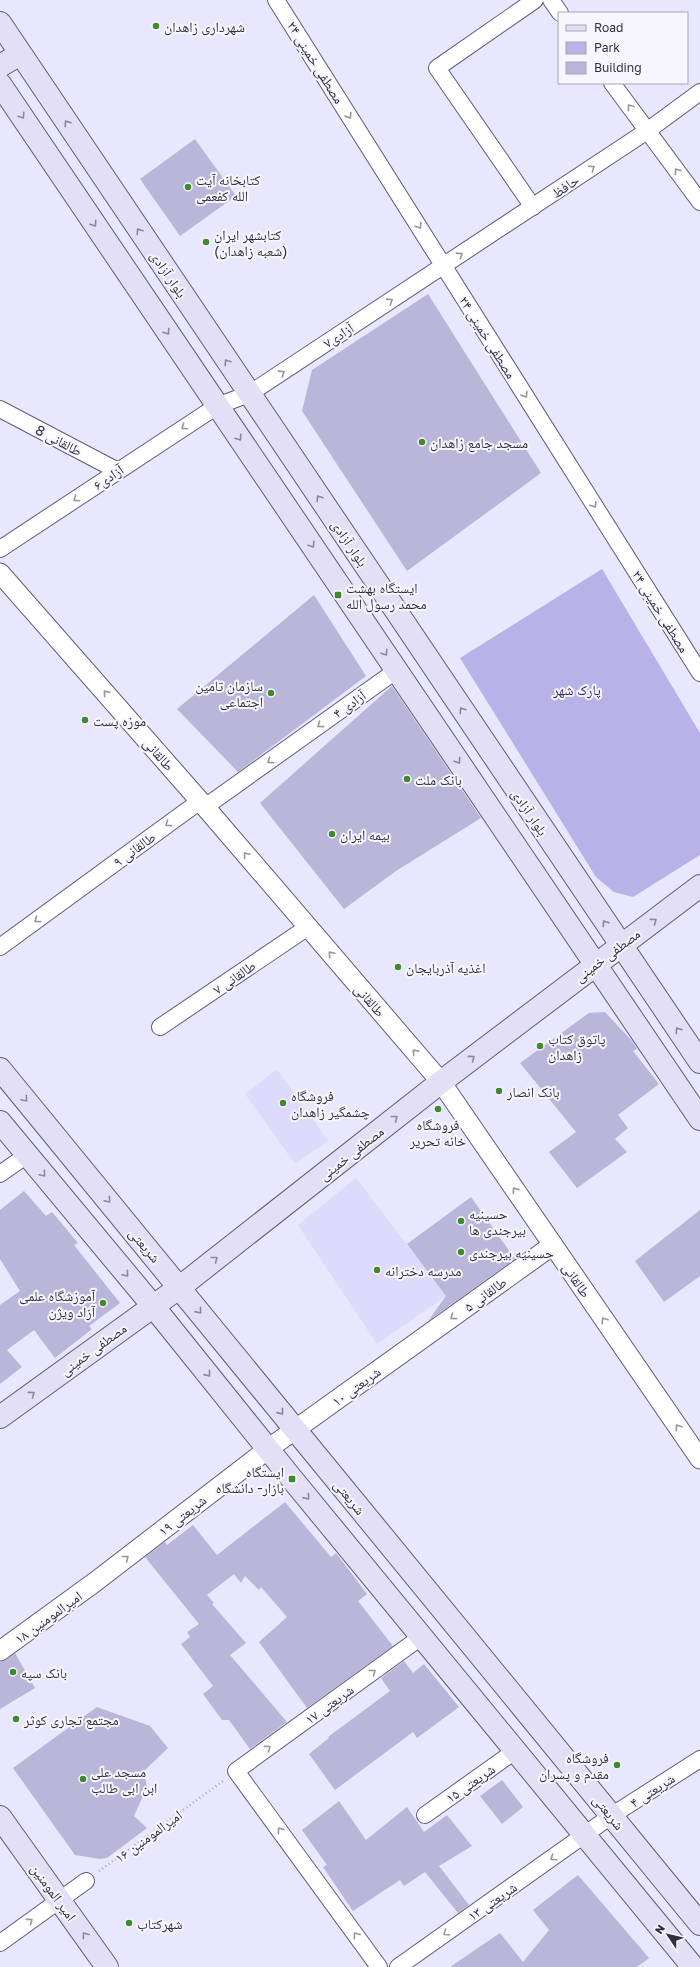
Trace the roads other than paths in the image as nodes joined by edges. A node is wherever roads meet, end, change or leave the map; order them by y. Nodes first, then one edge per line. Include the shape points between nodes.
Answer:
1 (276, 0) edge
2 (535, 0) edge
3 (550, 0) edge
4 (559, 12) edge
5 (0, 23) edge
6 (20, 54) junction
7 (0, 66) edge
8 (0, 84) edge
9 (613, 84) edge
10 (700, 92) edge
11 (648, 131) junction
12 (700, 202) edge
13 (534, 207) junction
14 (444, 266) junction
15 (428, 277) joint
16 (249, 394) junction
17 (217, 406) junction
18 (0, 409) edge
19 (118, 471) junction
20 (0, 549) edge
21 (0, 573) edge
22 (397, 670) junction
23 (700, 673) edge
24 (202, 804) junction
25 (700, 886) edge
26 (308, 927) junction
27 (620, 945) junction
28 (0, 947) edge
29 (594, 965) junction
30 (160, 1027) dead end
31 (700, 1062) edge
32 (0, 1069) edge
33 (441, 1082) junction
34 (700, 1120) edge
35 (0, 1122) edge
36 (27, 1155) junction
37 (0, 1174) edge
38 (553, 1245) junction
39 (180, 1287) junction
40 (153, 1306) junction
41 (416, 1343) joint
42 (0, 1417) edge
43 (296, 1429) junction
44 (268, 1449) junction
45 (700, 1459) edge
46 (95, 1582) joint
47 (421, 1636) junction
48 (0, 1651) edge
49 (515, 1751) junction
50 (700, 1758) edge
51 (425, 1815) dead end
52 (611, 1816) junction
53 (0, 1817) edge
54 (585, 1836) junction
55 (86, 1881) road end
56 (60, 1900) junction
57 (700, 1924) edge
58 (0, 1943) edge
59 (683, 1962) edge
60 (108, 1967) edge
61 (379, 1967) edge
62 (398, 1967) edge

1 -> 14 street, مصطفی خمینی ۲۴
2 - 13 street via 437,68
3 - 4 street
5 - 6 main road, بلوار آزادی
6 - 7 main road
16 -> 6 main road, بلوار آزادی
8 -> 17 main road
11 -> 9 street
10 - 11 street, حافظ
12 -> 11 street
13 -> 11 street, حافظ
14 -> 13 street, حافظ
14 - 15 street, حافظ
14 -> 23 street, مصطفی خمینی ۲۴
16 -> 15 street, آزادی۷
16 - 17 street, آزادی۷
27 -> 16 main road, بلوار آزادی
17 -> 19 street, آزادی۶
17 -> 22 main road
18 - 19 street, طالقانی 8
19 -> 20 street, آزادی۶
24 -> 21 street, طالقانی
22 -> 24 street, آزادی ۴ via 301,739
22 -> 29 main road
26 -> 24 street, طالقانی
24 -> 28 street, طالقانی ۹
27 -> 25 main road, مصطفی خمینی
26 - 30 street, طالقانی ۷
33 -> 26 street, طالقانی
27 - 29 main road, مصطفی خمینی
31 -> 27 main road, بلوار آزادی
33 -> 29 main road, مصطفی خمینی
29 - 34 main road
32 -> 39 main road, شریعتی
38 -> 33 street, طالقانی
39 -> 33 main road, مصطفی خمینی
35 - 36 main road
36 - 37 street
36 -> 40 main road
38 -> 41 street, طالقانی ۵
45 -> 38 street, طالقانی
39 - 40 main road, مصطفی خمینی
39 -> 43 main road, شریعتی
42 -> 40 main road, مصطفی خمینی
40 -> 44 main road
41 - 43 street, شریعتی ۱۰
43 - 44 street, شریعتی ۱۰
43 - 52 main road, شریعتی
46 -> 44 street, شریعتی ۱۹
44 -> 47 main road
46 - 48 street, امیرالمومنین ۱۸
47 - 49 main road
61 -> 47 street, شریعتی ۱۷ via 236,1771
49 - 51 street, شریعتی ۱۵
49 - 54 main road
50 - 52 street, شریعتی ۴
52 - 54 street, شریعتی ۴
52 - 57 main road, شریعتی
53 - 56 main road, امیر المومنین
54 - 59 main road
54 -> 62 street, شریعتی ۱۳
55 - 56 street
58 -> 56 street
60 -> 56 main road, امیر المومنین

